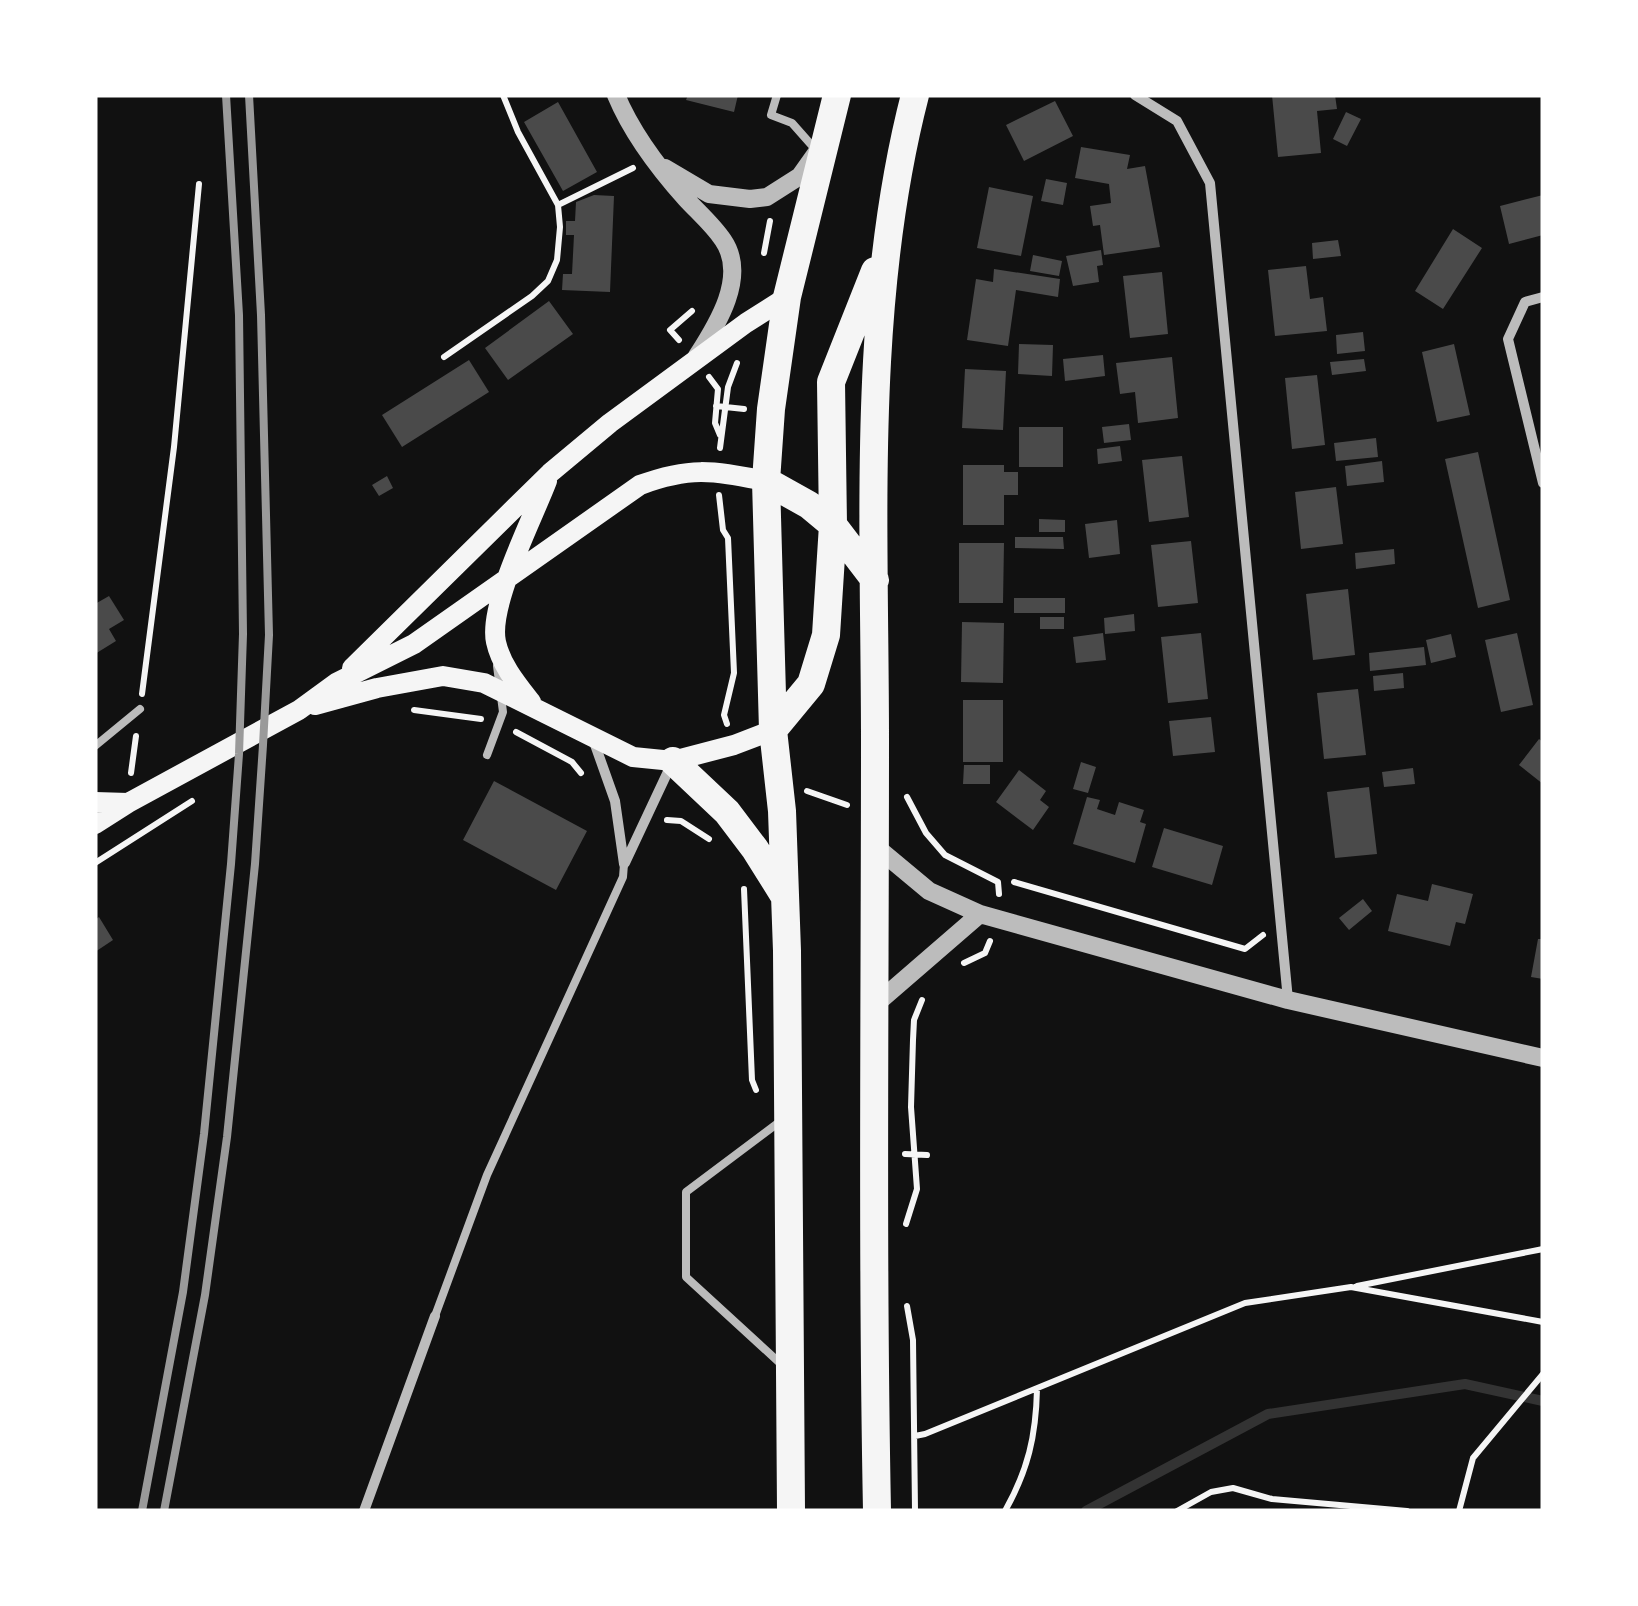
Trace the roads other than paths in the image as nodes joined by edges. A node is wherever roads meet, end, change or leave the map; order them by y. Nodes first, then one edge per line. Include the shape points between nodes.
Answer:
1 (616, 95) edge
2 (777, 95) edge
3 (837, 95) edge
4 (916, 95) edge
5 (1135, 95) edge
6 (821, 150) junction
7 (657, 162) junction
8 (885, 246) junction
9 (786, 298) junction
10 (1543, 298) edge
11 (694, 361) junction
12 (550, 473) junction
13 (766, 481) junction
14 (1543, 483) edge
15 (833, 525) junction
16 (507, 580) junction
17 (875, 580) junction
18 (496, 641) junction
19 (336, 683) junction
20 (499, 690) junction
21 (536, 708) junction
22 (140, 709) road end
23 (299, 710) junction
24 (773, 730) junction
25 (592, 738) junction
26 (95, 746) edge
27 (487, 755) dead end
28 (673, 761) junction
29 (95, 802) edge
30 (128, 803) junction
31 (95, 824) edge
32 (876, 846) junction
33 (624, 864) junction
34 (786, 898) junction
35 (987, 915) junction
36 (1288, 1000) junction
37 (876, 1004) junction
38 (1543, 1058) edge
39 (786, 1116) junction
40 (435, 1316) joint
41 (789, 1372) junction
42 (364, 1511) edge
43 (792, 1511) edge
44 (877, 1511) edge

1 - 7 street
2 - 6 lane via 771,115 785,118
3 - 6 highway
4 - 8 highway
5 - 36 street via 1178,120 1210,183
6 - 7 street via 774,194 750,199 709,194
6 - 9 highway
7 - 11 street via 726,244 731,270 720,319
8 - 15 highway via 831,382
8 - 17 highway via 875,383
9 - 11 main road
9 - 13 highway
10 - 14 street via 1525,302 1508,340
11 - 12 main road
12 - 16 main road
12 - 19 main road
13 - 15 highway
13 - 16 main road via 704,470 640,485
13 - 24 highway
15 - 17 highway
15 - 24 highway via 826,635 811,684
16 - 18 main road
16 - 19 main road via 414,644
17 - 32 highway
18 - 20 lane
18 - 21 main road via 510,675
19 - 23 main road
20 - 21 main road
20 - 23 main road via 443,676
20 - 27 lane via 503,712
21 - 25 main road
22 - 26 lane
23 - 30 main road
24 - 28 main road
24 - 34 highway
25 - 28 main road via 633,756
25 - 33 street via 616,801
28 - 33 street
28 - 34 highway via 726,812
29 - 30 main road
30 - 31 main road
32 - 35 street via 929,891
32 - 37 highway
33 - 40 lane via 488,1175
34 - 39 highway
35 - 36 street
35 - 37 street
36 - 38 street
37 - 44 highway
39 - 41 highway
39 - 41 lane via 686,1192 686,1278
40 - 42 street
41 - 43 highway

